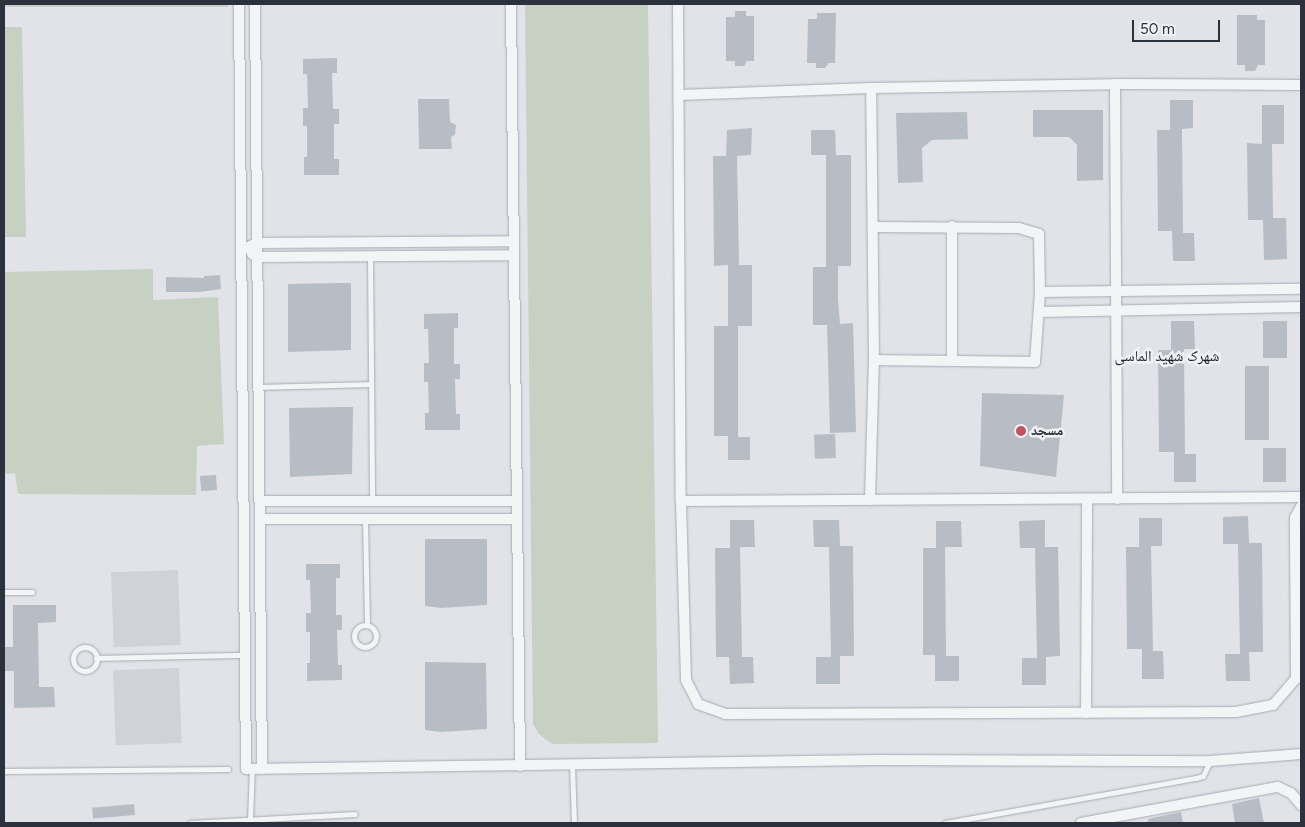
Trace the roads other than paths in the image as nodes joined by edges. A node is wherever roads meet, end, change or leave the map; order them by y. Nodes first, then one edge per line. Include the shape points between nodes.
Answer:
1 (511, 4) edge
2 (678, 4) edge
3 (239, 8) edge
4 (255, 8) edge
5 (1115, 84) junction
6 (1301, 85) edge
7 (872, 88) junction
8 (679, 95) junction
9 (873, 226) junction
10 (952, 226) junction
11 (514, 241) junction
12 (257, 243) junction
13 (242, 250) junction
14 (514, 255) junction
15 (370, 256) junction
16 (257, 257) junction
17 (1301, 289) edge
18 (1040, 292) junction
19 (1117, 292) junction
20 (1301, 307) edge
21 (1116, 311) junction
22 (1038, 312) junction
23 (874, 360) junction
24 (952, 361) junction
25 (371, 384) junction
26 (258, 387) junction
27 (1301, 497) edge
28 (1117, 498) junction
29 (1087, 499) junction
30 (870, 500) junction
31 (260, 501) junction
32 (372, 501) junction
33 (681, 501) junction
34 (517, 502) junction
35 (1301, 506) edge
36 (365, 519) junction
37 (517, 519) junction
38 (260, 520) junction
39 (4, 592) edge
40 (32, 592) dead end
41 (367, 625) junction
42 (245, 655) junction
43 (96, 658) junction
44 (1086, 713) junction
45 (1301, 754) edge
46 (1210, 761) junction
47 (572, 765) junction
48 (520, 766) junction
49 (228, 769) dead end
50 (253, 769) junction
51 (4, 772) edge
52 (1301, 805) edge
53 (355, 814) dead end
54 (250, 820) junction
55 (190, 823) edge
56 (574, 823) edge
57 (945, 823) edge
58 (1082, 823) edge

1 - 11 street
2 - 8 street
3 - 4 street
3 - 13 street
4 - 12 street
5 - 6 street
5 - 7 street
5 - 19 street
7 - 8 street
7 - 9 street
8 - 33 street
9 - 10 street
9 - 23 street
10 - 18 street via 1019,228 1039,234
10 - 24 street
11 - 12 street
11 - 14 street
12 - 13 street
12 - 16 street
13 - 16 street
13 - 42 street
14 - 15 street
14 - 34 street
15 - 16 street
15 - 25 lane
16 - 26 street
17 - 19 street
18 - 19 street
18 - 22 street
19 - 21 street
20 - 21 street
21 - 22 street
21 - 28 street
22 - 24 street via 1035,362
23 - 24 street
23 - 30 street
25 - 26 lane
25 - 32 lane
26 - 31 street
27 - 28 street
28 - 29 street
29 - 30 street
29 - 44 street
30 - 33 street
31 - 32 street
31 - 38 street
32 - 34 street
33 - 44 street via 686,680 698,704 725,714
34 - 37 street
35 - 44 street via 1295,518 1296,679 1274,705 1236,712
36 - 37 street
36 - 38 street
36 - 41 lane
37 - 48 street
38 - 50 street
39 - 40 lane
41 - 41 lane via 357,629 354,636 362,647 369,647 376,639 374,629
42 - 43 lane
42 - 50 street
43 - 43 lane via 90,648 83,647 76,650 73,661 84,671 92,669
45 - 46 street
46 - 47 street via 878,760
46 - 57 lane via 1203,776 1196,778
47 - 48 street
47 - 56 lane
48 - 50 street
49 - 51 lane
50 - 54 lane
52 - 58 street via 1291,793 1278,787
53 - 54 lane
54 - 55 lane

